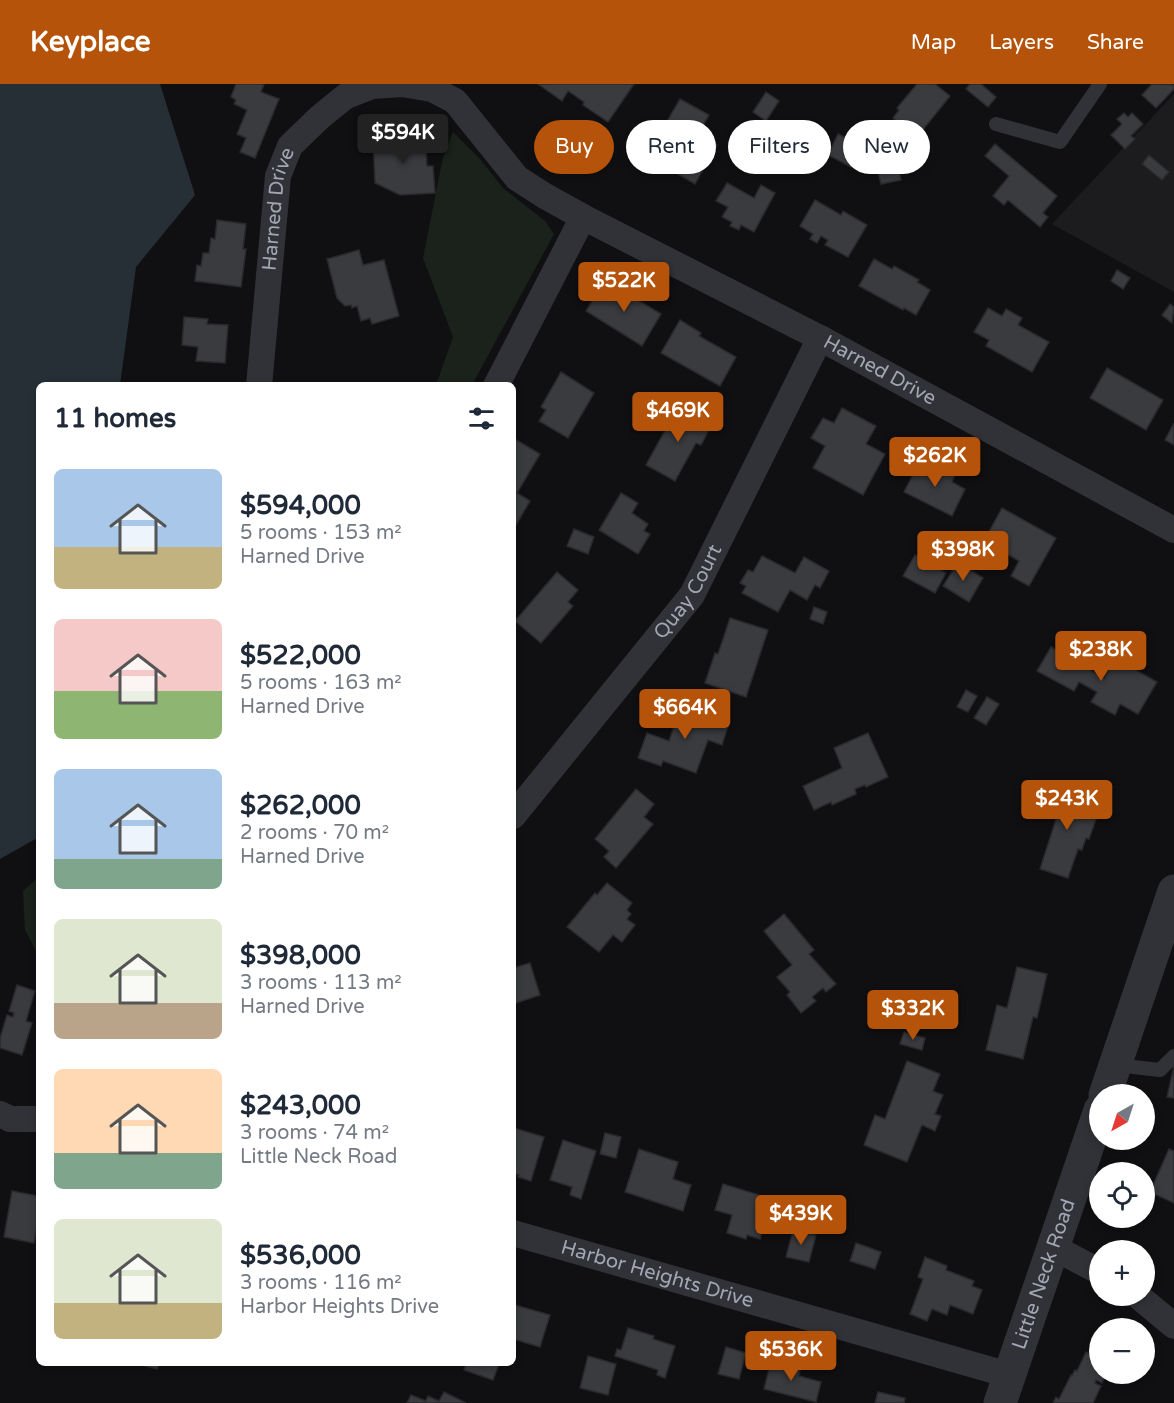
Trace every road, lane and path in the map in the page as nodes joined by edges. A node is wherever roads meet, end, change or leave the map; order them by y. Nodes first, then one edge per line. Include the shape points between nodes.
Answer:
1 (1100, 84) edge
2 (996, 124) dead end
3 (583, 217) junction
4 (820, 338) junction
5 (259, 382) edge
6 (497, 382) edge
7 (1174, 530) edge
8 (516, 812) edge
9 (1174, 891) edge
10 (1174, 1056) edge
11 (1115, 1065) junction
12 (1109, 1084) edge
13 (0, 1114) edge
14 (36, 1119) edge
15 (1089, 1142) edge
16 (516, 1234) edge
17 (1053, 1247) junction
18 (1089, 1266) edge
19 (1150, 1306) edge
20 (1174, 1326) edge
21 (1004, 1389) edge

1 - 2 lane via 1060,142
3 - 4 street, Harned Drive
3 - 5 street, Harned Drive via 517,178 455,101 432,88 372,86 346,96 290,146 278,176
3 - 6 street
4 - 7 street, Harned Drive
4 - 8 street, Quay Court via 692,596
9 - 11 street
10 - 11 lane via 1160,1070
11 - 12 street
13 - 14 street via 10,1119
15 - 17 street, Little Neck Road
16 - 21 street, Harbor Heights Drive
17 - 18 street
17 - 21 street, Little Neck Road
19 - 20 street

